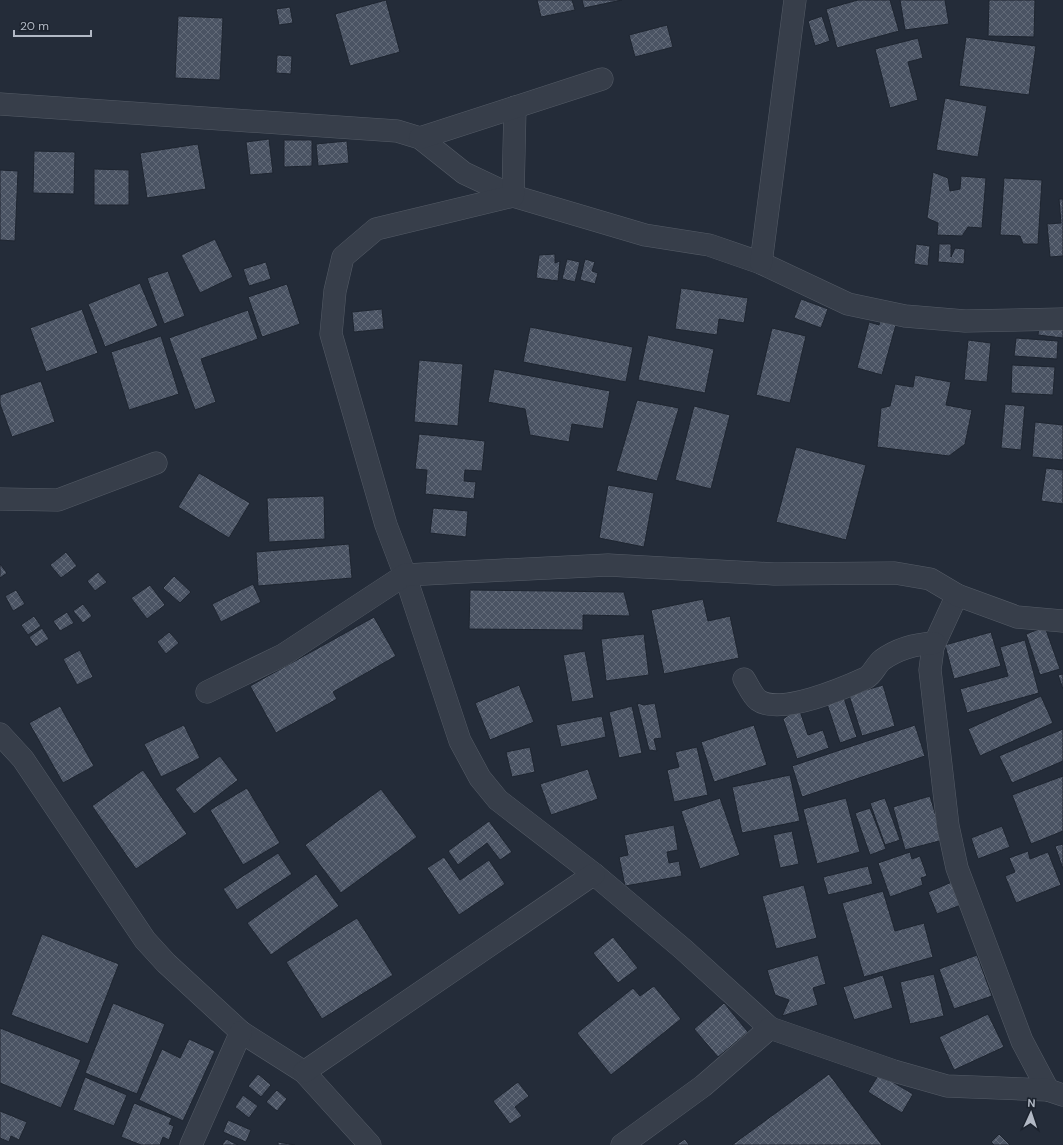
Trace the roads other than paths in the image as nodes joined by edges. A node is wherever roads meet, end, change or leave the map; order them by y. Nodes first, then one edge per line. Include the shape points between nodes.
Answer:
1 (795, 0) edge
2 (602, 79) dead end
3 (0, 104) edge
4 (515, 108) junction
5 (420, 138) junction
6 (513, 196) junction
7 (761, 263) junction
8 (1063, 319) edge
9 (156, 463) dead end
10 (0, 499) edge
11 (405, 575) junction
12 (957, 595) junction
13 (1063, 621) edge
14 (934, 643) junction
15 (744, 679) dead end
16 (207, 692) dead end
17 (0, 734) edge
18 (594, 874) junction
19 (770, 1028) junction
20 (241, 1032) junction
21 (304, 1072) junction
22 (1056, 1092) edge
23 (192, 1145) edge
24 (370, 1145) edge
25 (622, 1145) edge

1 - 7 street
2 - 4 street
3 - 5 street via 397,131
4 - 5 street
4 - 6 street
5 - 6 street via 464,174
6 - 7 street via 645,235 709,245
6 - 11 street via 376,229 343,257 335,291 332,334 386,525
7 - 8 street via 848,304 905,316 964,321
9 - 10 street via 58,500
11 - 12 street via 608,565 774,574 895,573 930,579
11 - 16 street via 283,655
11 - 18 street via 460,741 480,778 498,800
12 - 13 street via 1017,617
12 - 14 street
14 - 15 street via 916,644 899,651 883,660 868,677 836,691 800,702 775,705 758,700
14 - 22 street via 930,670 948,826 957,868 1022,1041
17 - 20 street via 23,759 145,940 166,963
18 - 19 street
18 - 21 street
19 - 22 street via 894,1071 947,1086
19 - 25 street via 703,1086
20 - 21 street
20 - 23 street
21 - 24 street

